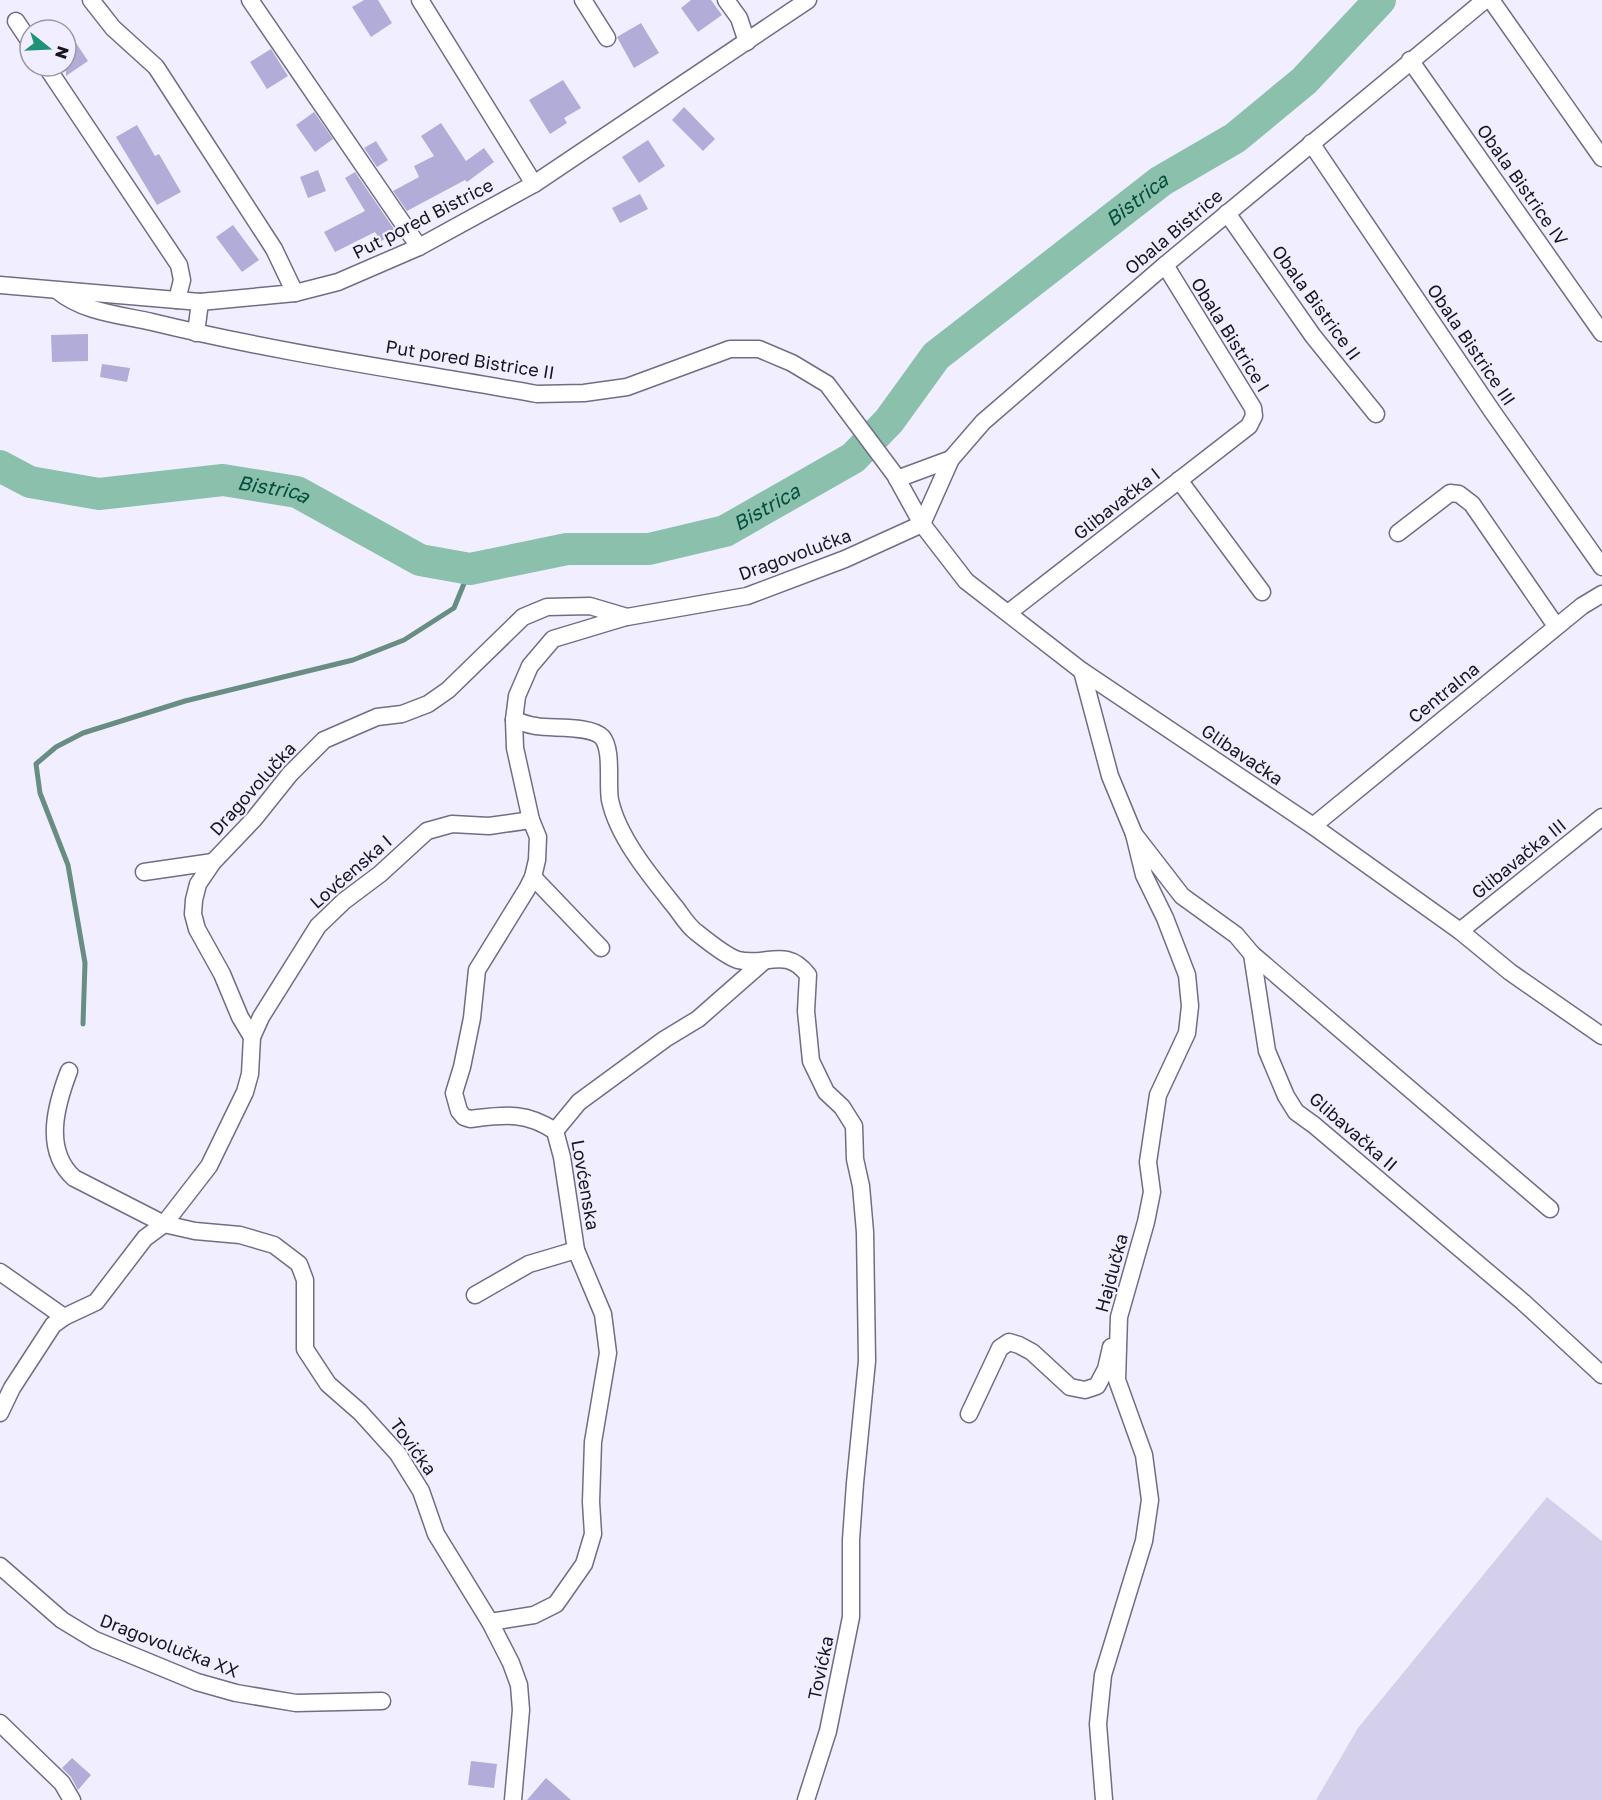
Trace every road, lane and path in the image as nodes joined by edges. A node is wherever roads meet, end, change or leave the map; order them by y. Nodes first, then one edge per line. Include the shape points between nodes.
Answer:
1 (91, 0) edge
2 (250, 0) edge
3 (420, 0) edge
4 (583, 0) edge
5 (726, 0) edge
6 (808, 0) edge
7 (1485, 0) edge
8 (1491, 0) edge
9 (16, 21) dead end
10 (18, 24) edge
11 (607, 38) dead end
12 (747, 42) junction
13 (1410, 60) junction
14 (54, 78) edge
15 (1311, 143) junction
16 (1602, 158) edge
17 (534, 184) junction
18 (1227, 213) junction
19 (419, 247) junction
20 (1165, 265) junction
21 (0, 285) edge
22 (58, 291) junction
23 (295, 292) junction
24 (177, 300) junction
25 (200, 302) junction
26 (195, 333) junction
27 (1602, 333) edge
28 (1376, 414) dead end
29 (1249, 426) joint
30 (951, 459) junction
31 (896, 477) junction
32 (1179, 480) junction
33 (922, 524) junction
34 (1398, 533) dead end
35 (1602, 567) edge
36 (1262, 592) dead end
37 (1602, 594) edge
38 (1008, 613) junction
39 (627, 616) junction
40 (1556, 626) junction
41 (1082, 671) junction
42 (514, 720) junction
43 (1602, 817) edge
44 (531, 820) junction
45 (1313, 826) junction
46 (1134, 834) junction
47 (213, 862) junction
48 (144, 872) dead end
49 (533, 877) junction
50 (1460, 931) junction
51 (601, 948) dead end
52 (1252, 954) junction
53 (764, 961) junction
54 (1602, 1035) edge
55 (252, 1037) junction
56 (69, 1071) dead end
57 (555, 1131) junction
58 (1550, 1209) dead end
59 (164, 1224) junction
60 (576, 1250) junction
61 (0, 1272) edge
62 (475, 1295) dead end
63 (64, 1317) junction
64 (1119, 1317) junction
65 (1602, 1375) edge
66 (0, 1413) edge
67 (969, 1414) dead end
68 (0, 1566) edge
69 (489, 1622) junction
70 (382, 1701) dead end
71 (0, 1723) edge
72 (72, 1800) edge
73 (513, 1800) edge
74 (806, 1800) edge
75 (1104, 1800) edge

1 - 23 street via 113,28 156,67 274,249
2 - 19 street
3 - 17 street
4 - 11 street
5 - 12 street via 739,18
6 - 12 street, Put pored Bistrice
7 - 13 street, Obala Bistrice
8 - 16 street
9 - 10 street
12 - 17 street, Put pored Bistrice
13 - 15 street, Obala Bistrice
13 - 27 street, Obala Bistrice IV
14 - 24 street via 179,266 182,280
15 - 18 street, Obala Bistrice
15 - 35 street, Obala Bistrice III
17 - 19 street, Put pored Bistrice
18 - 20 street, Obala Bistrice
18 - 28 street, Obala Bistrice II via 1313,336
19 - 23 street, Put pored Bistrice via 338,282
20 - 29 street, Obala Bistrice I via 1253,408
20 - 30 street, Obala Bistrice via 983,422
21 - 22 street, Put pored Bistrice
22 - 24 street, Put pored Bistrice
22 - 26 street, Put pored Bistrice II via 69,301 88,307
23 - 25 street, Put pored Bistrice
24 - 25 street, Put pored Bistrice
25 - 26 street
26 - 31 street, Put pored Bistrice II via 537,394 627,387 730,349 759,349 827,384
29 - 32 street, Glibavačka I
30 - 31 street
30 - 33 street, Obala Bistrice
31 - 33 street, Glibavačka
32 - 36 street
32 - 38 street, Glibavačka I
33 - 38 street, Glibavačka via 966,581
33 - 39 street, Dragovolučka via 845,559 747,596
34 - 40 street via 1450,493 1459,494 1472,504
37 - 40 street, Centralna
38 - 41 street, Glibavačka
39 - 42 street, Lovćenska via 553,639 530,666 517,696
39 - 47 street, Dragovolučka via 590,606 547,608 523,617 448,690 428,704 402,714 377,717 324,740
40 - 45 street, Centralna
41 - 45 street, Glibavačka
41 - 46 street via 1110,776
42 - 44 street, Lovćenska via 515,748
42 - 53 street, Tovićka via 534,726 587,730 602,738 608,759 610,800 622,832 649,875 694,931 735,959
43 - 50 street, Glibavačka III
44 - 49 street, Lovćenska via 538,837
44 - 55 street, Lovćenska I via 489,826 452,824 427,831 318,926
45 - 50 street, Glibavačka
46 - 52 street via 1182,896 1236,935
46 - 64 street, Hajdučka via 1144,875 1187,975 1190,1006 1187,1032 1158,1095 1148,1162 1152,1192
47 - 48 street
47 - 55 street, Dragovolučka via 198,884 193,914
49 - 51 street
49 - 57 street, Lovćenska via 477,970 472,1018 454,1093 464,1117 522,1115
50 - 54 street, Glibavačka via 1510,972
52 - 58 street
52 - 65 street, Glibavačka II via 1268,1051 1296,1112 1523,1302
53 - 57 street via 698,1019 579,1102
53 - 74 street, Tovićka via 792,960 808,975 806,1011 812,1061 826,1092 854,1126 865,1232 867,1361 851,1540 851,1617 828,1731
55 - 59 street via 245,1092 208,1166
56 - 59 street, Tovićka via 55,1110 55,1131 64,1170
57 - 60 street, Lovćenska
59 - 63 street via 146,1238 96,1302
59 - 69 street, Tovićka via 240,1235 274,1245 299,1264 305,1280 305,1348 328,1384 398,1454 421,1491 436,1534
60 - 62 street via 529,1264
60 - 69 street, Lovćenska via 603,1314 608,1353 593,1442 593,1534 584,1564 556,1604 534,1615
61 - 63 street
63 - 66 street via 53,1325
64 - 67 street via 1106,1369 1097,1386 1085,1390 1070,1387 1032,1352 1009,1342 1000,1348
64 - 75 street, Hajdučka via 1117,1380 1144,1455 1150,1500 1144,1541 1104,1675 1098,1724
68 - 70 street, Dragovolučka XX via 62,1620 95,1640 197,1682 296,1703
69 - 73 street, Tovićka via 519,1685
71 - 72 street via 62,1783

